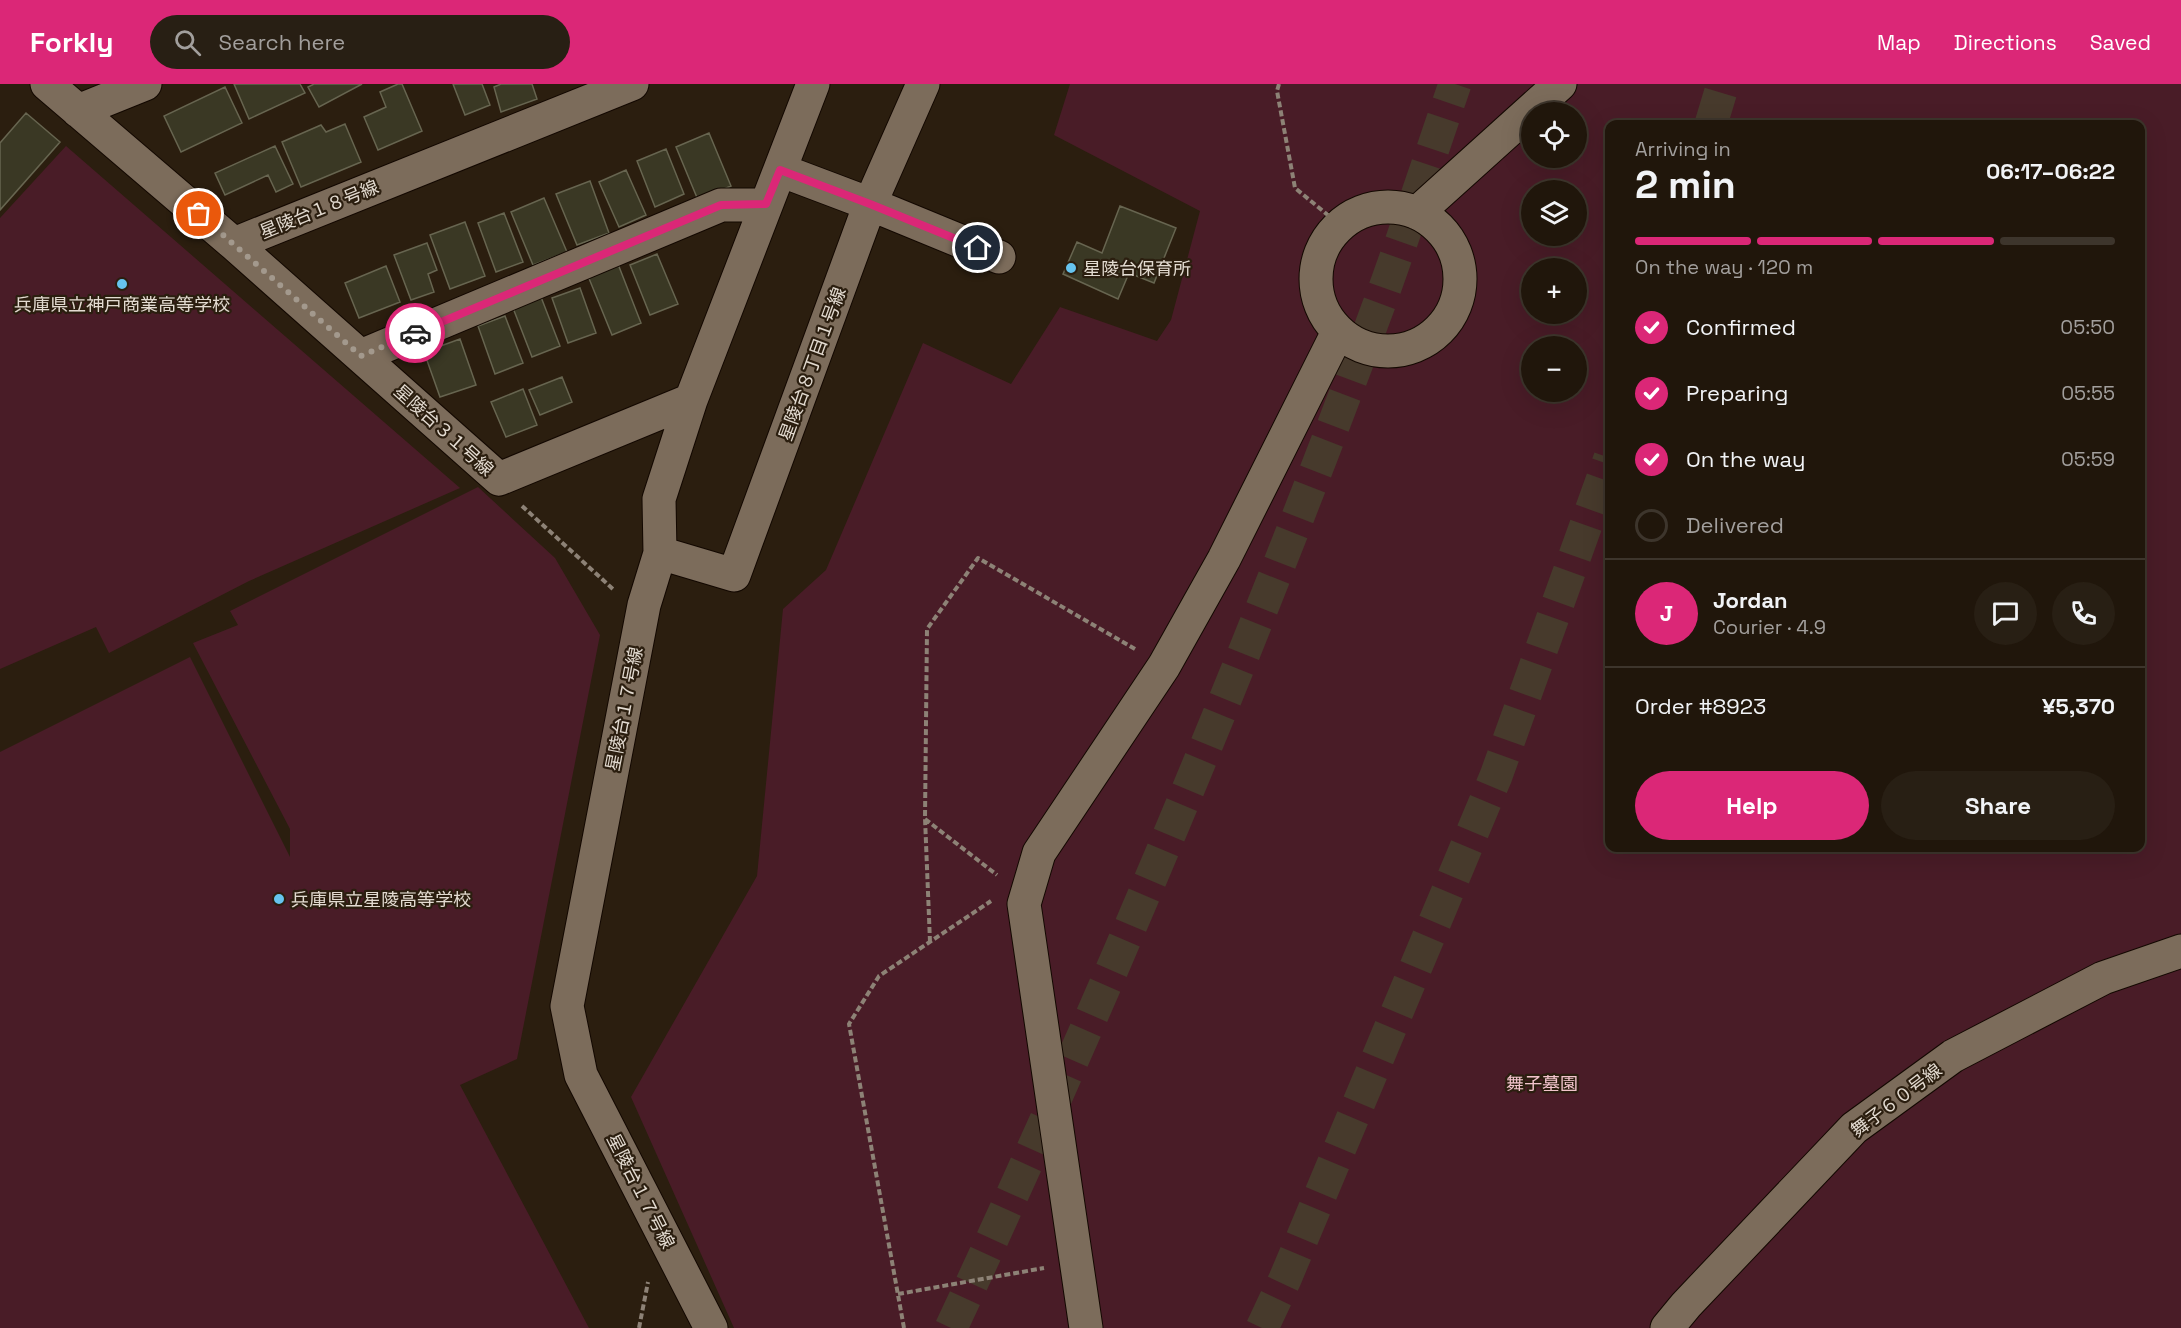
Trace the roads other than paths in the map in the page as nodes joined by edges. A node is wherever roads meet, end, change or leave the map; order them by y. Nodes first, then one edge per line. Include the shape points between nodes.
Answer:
1 (47, 84) edge
2 (145, 84) edge
3 (632, 84) edge
4 (813, 84) edge
5 (923, 84) edge
6 (1560, 84) edge
7 (573, 95) edge
8 (78, 111) junction
9 (780, 170) junction
10 (766, 204) junction
11 (870, 204) junction
12 (1418, 213) junction
13 (234, 244) junction
14 (999, 257) dead end
15 (1338, 332) junction
16 (361, 356) junction
17 (691, 400) junction
18 (660, 553) junction
19 (2181, 951) edge
20 (711, 1328) edge
21 (1086, 1328) edge
22 (1667, 1328) edge

1 - 8 street
2 - 8 street
3 - 7 street, 星陵台１８号線
4 - 9 street, 星陵台１７号線
5 - 11 street, 星陵台８丁目１号線
6 - 12 street
7 - 13 street, 星陵台１８号線
8 - 13 street
9 - 10 street, 星陵台１７号線
9 - 11 street
10 - 16 street via 721,205
10 - 17 street, 星陵台１７号線
11 - 14 street
11 - 18 street, 星陵台８丁目１号線 via 734,574
12 - 15 street via 1396,207 1376,208 1340,225 1327,241 1319,259 1318,299
12 - 15 street via 1450,241 1459,262 1456,306 1445,325 1430,339 1393,352 1354,344
13 - 16 street, 星陵台３１号線
15 - 21 street via 1224,560 1164,666 1039,854 1027,894
16 - 17 street, 星陵台３１号線 via 499,478
17 - 18 street, 星陵台１７号線 via 659,499
18 - 20 street, 星陵台１７号線 via 644,605 567,1006 581,1075
19 - 22 street, 舞子６０号線 via 2103,978 1953,1056 1854,1128

